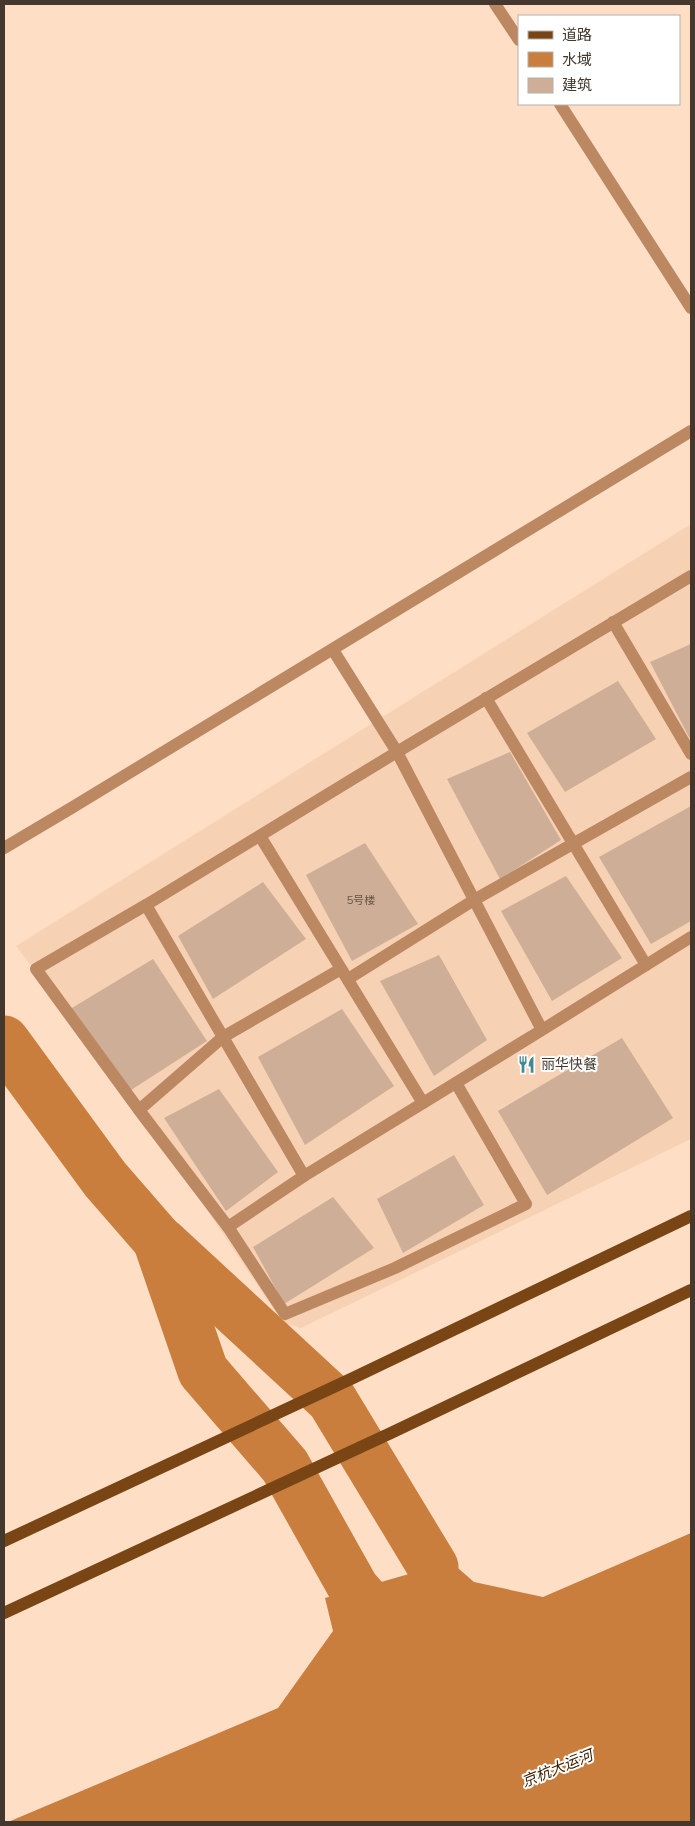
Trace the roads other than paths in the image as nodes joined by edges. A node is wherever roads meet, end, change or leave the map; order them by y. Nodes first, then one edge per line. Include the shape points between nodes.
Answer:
1 (495, 4) edge
2 (518, 38) edge
3 (561, 105) edge
4 (691, 308) edge
5 (691, 431) edge
6 (691, 576) edge
7 (613, 622) junction
8 (333, 650) junction
9 (486, 698) junction
10 (397, 752) junction
11 (691, 754) edge
12 (691, 777) edge
13 (260, 836) junction
14 (573, 844) junction
15 (4, 848) edge
16 (474, 900) junction
17 (146, 906) junction
18 (691, 937) edge
19 (646, 965) junction
20 (344, 974) junction
21 (542, 1030) junction
22 (223, 1037) junction
23 (456, 1082) junction
24 (423, 1103) junction
25 (139, 1110) junction
26 (304, 1176) junction
27 (691, 1216) edge
28 (228, 1227) junction
29 (691, 1290) edge
30 (4, 1541) edge
31 (4, 1613) edge

1 - 2 street
3 - 4 street
5 - 8 street
6 - 7 street
7 - 9 street
7 - 11 street
8 - 10 street
8 - 15 street
9 - 10 street
9 - 14 street
10 - 13 street
10 - 16 street
12 - 14 street
13 - 17 street
13 - 20 street
14 - 16 street
14 - 19 street
16 - 20 street
16 - 21 street
17 - 22 street
17 - 25 street via 36,969
18 - 19 street
19 - 21 street
20 - 22 street
20 - 24 street
21 - 23 street
22 - 25 street
22 - 26 street
23 - 24 street
23 - 28 street via 526,1204 395,1268 285,1314
24 - 26 street
25 - 28 street
26 - 28 street
27 - 30 main road
29 - 31 main road

